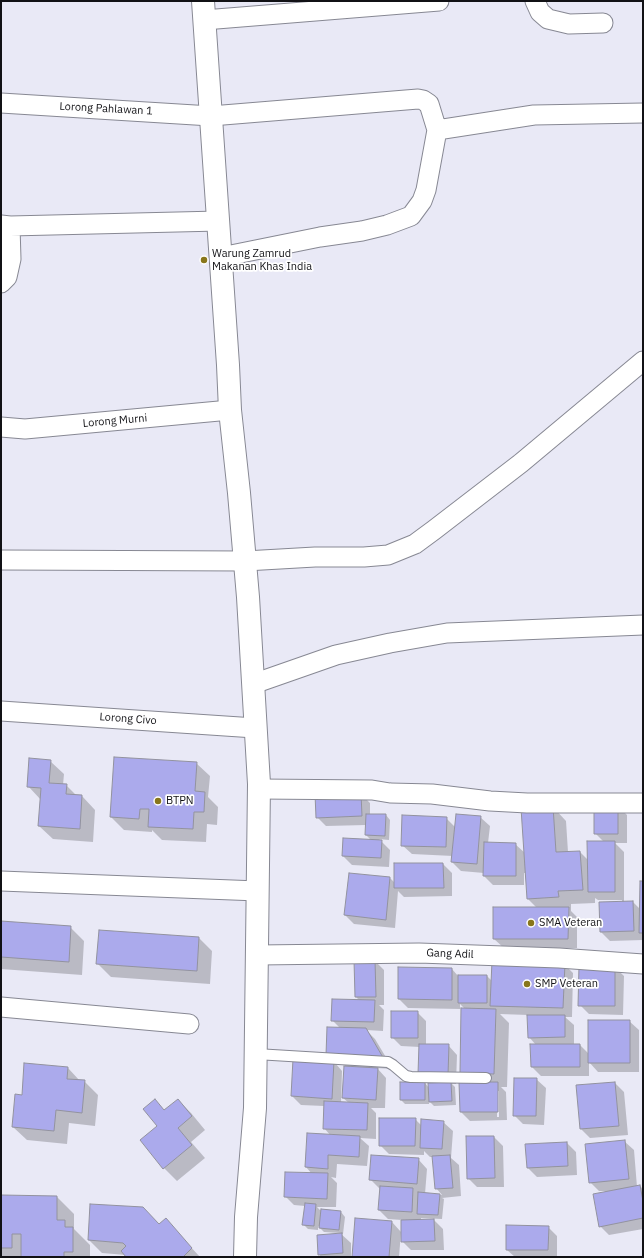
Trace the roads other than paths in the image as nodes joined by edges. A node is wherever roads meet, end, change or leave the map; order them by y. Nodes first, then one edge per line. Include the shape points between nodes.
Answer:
1 (439, 1) edge
2 (535, 1) edge
3 (204, 10) edge
4 (604, 23) dead end
5 (1, 103) edge
6 (643, 113) edge
7 (211, 116) junction
8 (437, 130) junction
9 (218, 221) junction
10 (5, 225) edge
11 (221, 256) junction
12 (1, 283) edge
13 (643, 361) edge
14 (230, 410) junction
15 (1, 427) edge
16 (1, 560) edge
17 (245, 561) junction
18 (643, 625) edge
19 (254, 684) junction
20 (1, 711) edge
21 (255, 728) junction
22 (259, 789) junction
23 (643, 803) edge
24 (1, 881) edge
25 (258, 891) junction
26 (258, 955) junction
27 (643, 964) edge
28 (1, 1007) edge
29 (189, 1024) dead end
30 (256, 1054) junction
31 (486, 1078) dead end
32 (245, 1257) edge

1 - 3 street
2 - 4 street via 540,12 548,19 570,24
3 - 7 main road
5 - 7 street, Lorong Pahlawan 1
6 - 8 street via 534,115
7 - 8 street, Lorong Pahlawan 1 via 418,99 429,104
7 - 9 main road
8 - 11 street via 426,190 412,216 362,231
9 - 10 street
9 - 11 main road
10 - 12 street via 12,259 7,277
11 - 14 main road
13 - 17 street via 521,463 415,544 388,555 378,556
14 - 15 street, Lorong Murni via 25,429
14 - 17 main road
16 - 17 street
17 - 19 main road
18 - 19 street via 447,633 336,655
19 - 21 main road
20 - 21 street, Lorong Civo
21 - 22 main road
22 - 23 street via 372,790 527,803
22 - 25 main road
24 - 25 street
25 - 26 main road
26 - 27 street, Gang Adil via 419,953
26 - 30 main road
28 - 29 street
30 - 31 lane via 388,1062 411,1078
30 - 32 main road

